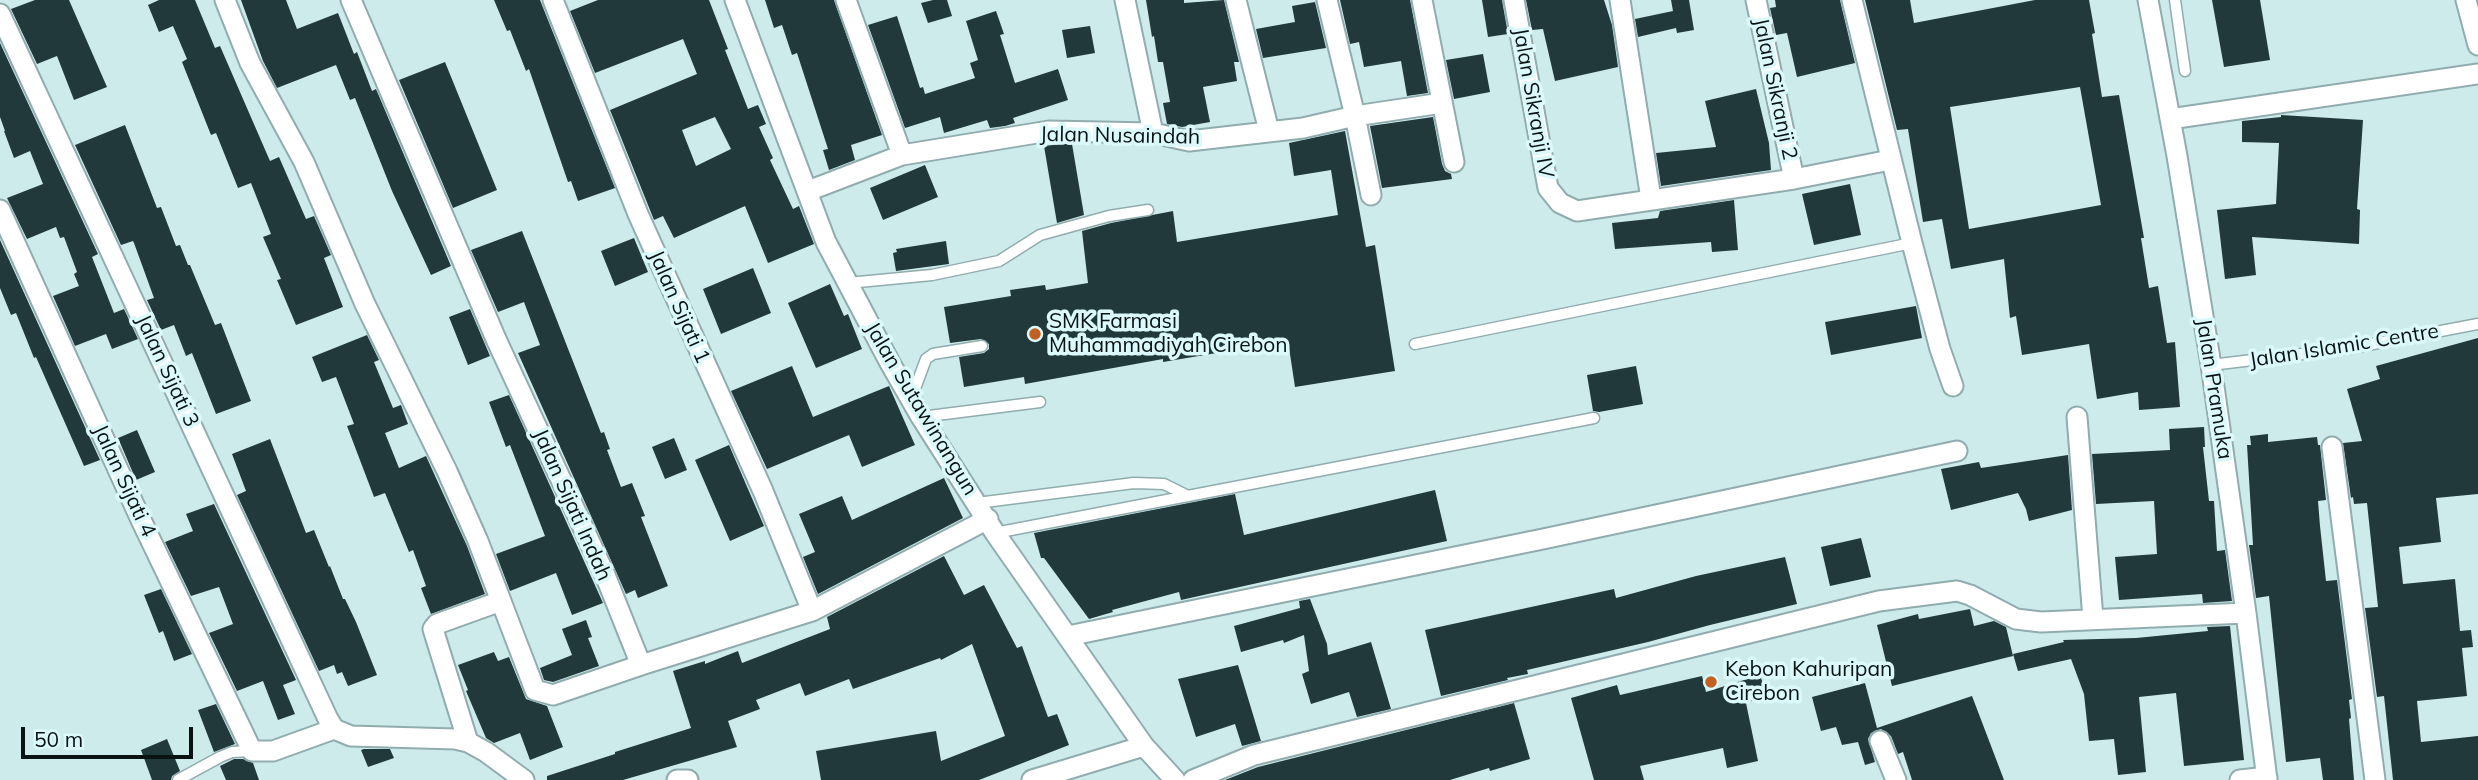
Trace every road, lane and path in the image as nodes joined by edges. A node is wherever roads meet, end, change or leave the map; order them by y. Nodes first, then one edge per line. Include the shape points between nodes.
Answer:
1 (225, 0) edge
2 (351, 0) edge
3 (553, 0) edge
4 (735, 0) edge
5 (846, 0) edge
6 (1125, 0) edge
7 (1236, 0) edge
8 (1327, 0) edge
9 (1422, 0) edge
10 (1514, 0) edge
11 (1620, 0) edge
12 (1756, 0) edge
13 (1852, 0) edge
14 (2148, 0) edge
15 (2175, 0) edge
16 (2466, 0) edge
17 (0, 14) edge
18 (2478, 45) edge
19 (2185, 71) dead end
20 (2478, 74) edge
21 (1442, 103) junction
22 (1355, 116) junction
23 (2170, 118) junction
24 (1269, 131) junction
25 (1153, 133) junction
26 (902, 155) junction
27 (1890, 160) junction
28 (1454, 162) dead end
29 (1794, 179) junction
30 (808, 191) junction
31 (1371, 195) dead end
32 (1651, 200) junction
33 (0, 210) edge
34 (1148, 210) dead end
35 (1912, 243) junction
36 (847, 283) junction
37 (2478, 324) edge
38 (1415, 344) dead end
39 (982, 346) dead end
40 (2211, 365) junction
41 (1952, 386) dead end
42 (907, 394) junction
43 (1040, 402) dead end
44 (2077, 417) dead end
45 (921, 418) junction
46 (1594, 418) dead end
47 (2332, 447) dead end
48 (1957, 451) dead end
49 (1189, 496) junction
50 (987, 519) junction
51 (502, 601) junction
52 (812, 611) junction
53 (2246, 613) junction
54 (2093, 619) junction
55 (1068, 636) junction
56 (641, 665) junction
57 (334, 730) junction
58 (1880, 741) dead end
59 (468, 742) junction
60 (1144, 746) junction
61 (252, 751) junction
62 (2267, 778) edge
63 (178, 780) edge
64 (524, 780) edge
65 (677, 780) edge
66 (688, 780) edge
67 (1032, 780) edge
68 (1175, 780) edge
69 (1193, 780) edge
70 (1896, 780) edge
71 (2240, 780) edge
72 (2375, 780) edge

1 - 51 street via 250,62 304,162 365,304 447,471
2 - 56 street, Jalan Sijati Indah
3 - 52 street, Jalan Sijati 1 via 639,214
4 - 30 street, Jalan Sutawinangun
5 - 26 street
6 - 25 street
7 - 24 street
8 - 22 street
9 - 21 street
10 - 32 street, Jalan Sikranji IV via 1548,188 1560,203 1577,211
11 - 32 street
12 - 29 street, Jalan Sikranji 2
13 - 27 street
14 - 23 street, Jalan Pramuka
15 - 19 lane
16 - 18 street
17 - 57 street, Jalan Sijati 3
20 - 23 street
21 - 22 street, Jalan Nusaindah
21 - 28 street
22 - 24 street, Jalan Nusaindah
22 - 31 street
23 - 40 street, Jalan Pramuka
24 - 25 street, Jalan Nusaindah via 1189,141
25 - 26 street, Jalan Nusaindah via 1049,131
26 - 30 street, Jalan Nusaindah
27 - 29 street
27 - 35 street
29 - 32 street
30 - 36 street, Jalan Sutawinangun
33 - 61 street, Jalan Sijati 4
34 - 36 lane via 1040,235 999,261 932,275
35 - 38 lane
35 - 41 street
36 - 42 street, Jalan Sutawinangun
37 - 40 lane, Jalan Islamic Centre via 2352,348
39 - 42 lane via 933,354
40 - 53 street, Jalan Pramuka
42 - 45 street, Jalan Sutawinangun
43 - 45 lane
44 - 54 street
45 - 50 street, Jalan Sutawinangun
46 - 49 lane
47 - 72 street
48 - 55 street
49 - 50 lane
49 - 50 lane via 1164,484 1134,483
50 - 52 street
50 - 55 street, Jalan Sutawinangun
51 - 56 street via 535,690 543,694 553,695
51 - 59 street via 433,629
52 - 56 street
53 - 54 street
53 - 62 street, Jalan Pramuka
54 - 69 street via 2016,619 1957,591 1879,601 1254,755
55 - 60 street, Jalan Sutawinangun
57 - 59 street via 351,736
57 - 61 street via 281,748
58 - 70 street
59 - 64 street
60 - 67 street
60 - 68 street, Jalan Sutawinangun
61 - 63 lane via 232,752
62 - 71 street
65 - 66 street

